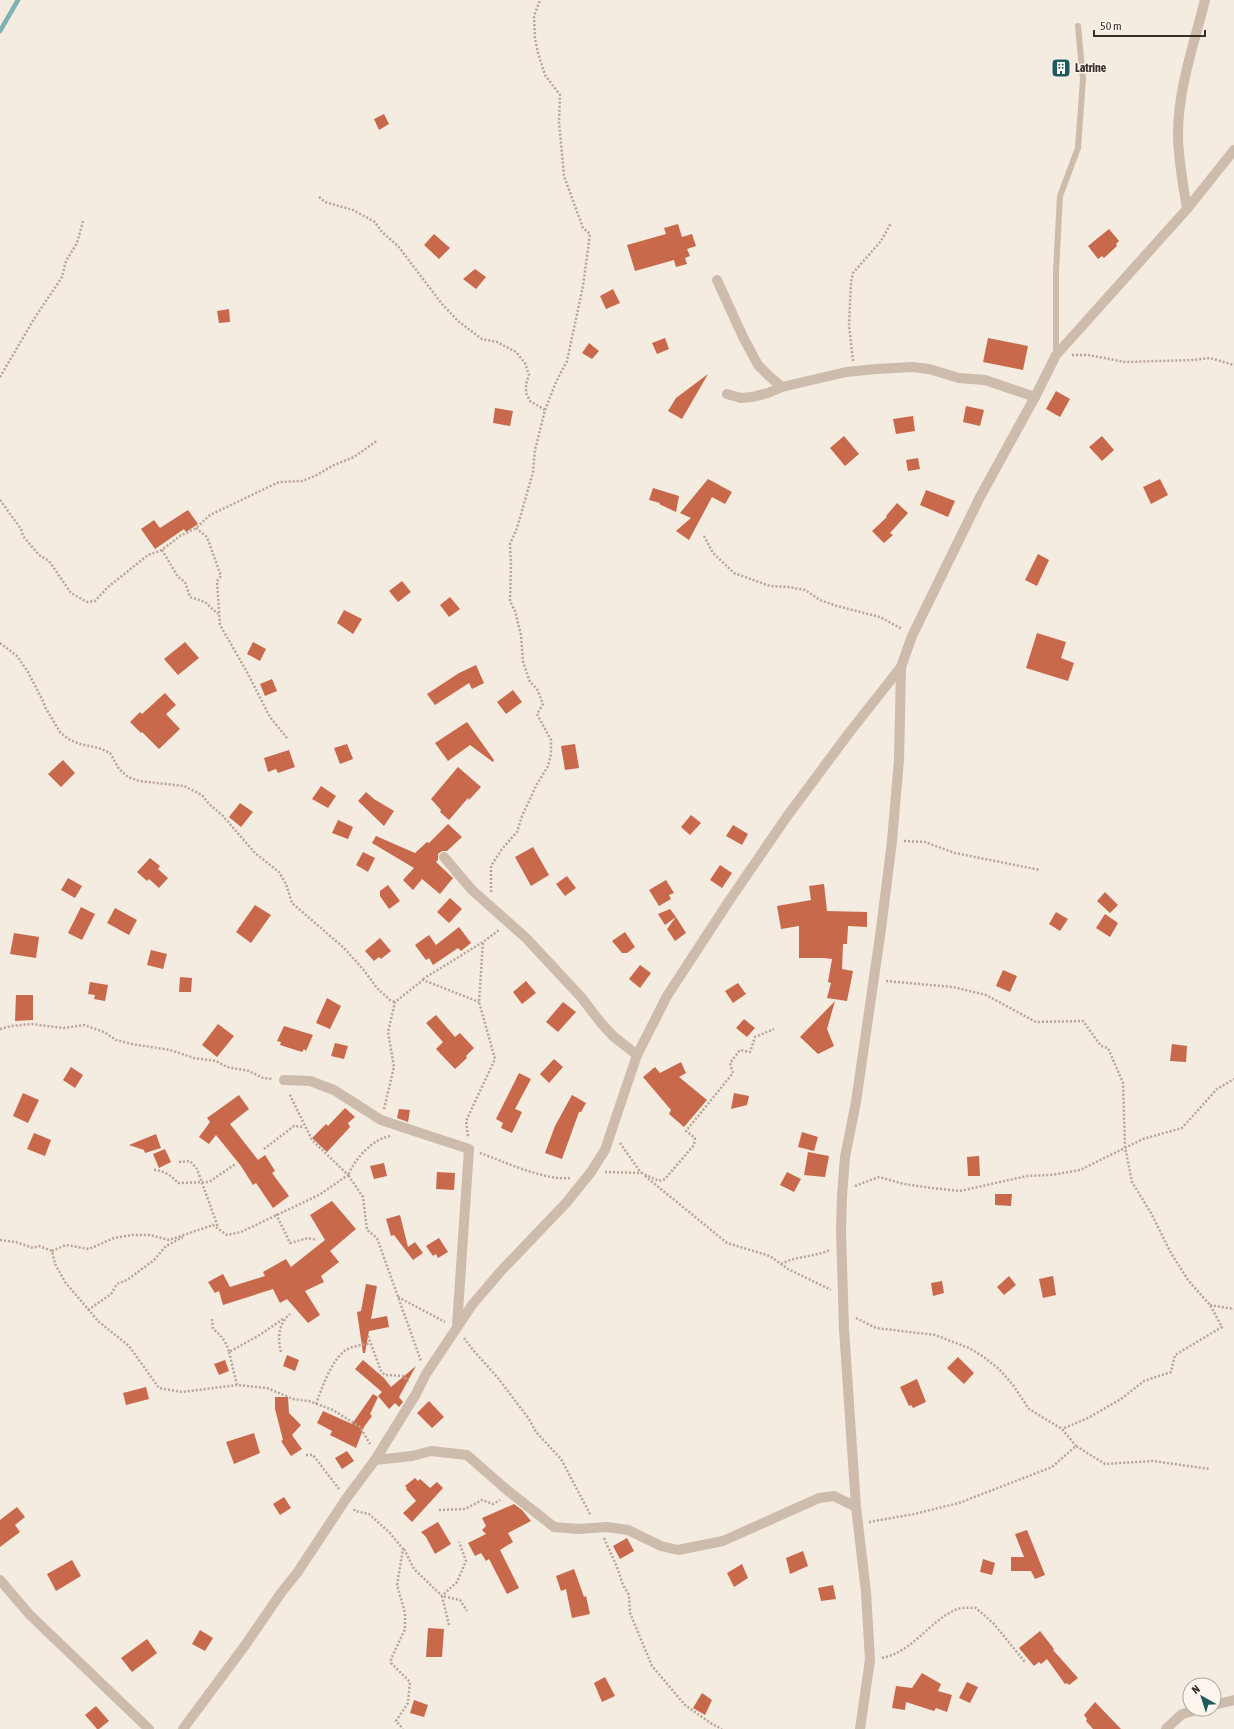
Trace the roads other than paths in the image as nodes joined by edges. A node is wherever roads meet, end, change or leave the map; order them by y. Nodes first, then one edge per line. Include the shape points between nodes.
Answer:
1 (1205, 0) edge
2 (1078, 26) dead end
3 (1234, 150) edge
4 (1187, 209) junction
5 (717, 280) dead end
6 (1056, 355) junction
7 (782, 387) junction
8 (726, 394) dead end
9 (1035, 397) junction
10 (902, 667) junction
11 (444, 857) dead end
12 (637, 1055) junction
13 (284, 1080) road end
14 (456, 1328) junction
15 (375, 1460) junction
16 (856, 1507) junction
17 (0, 1580) edge
18 (1234, 1700) edge
19 (1222, 1703) edge
20 (1182, 1714) edge
21 (149, 1729) edge
22 (182, 1729) edge
23 (860, 1729) edge
24 (1166, 1729) edge

1 - 4 street via 1179,111 1178,149
2 - 6 lane via 1083,79 1078,148 1060,196 1056,271
3 - 4 street
4 - 6 street
5 - 7 street via 758,365
6 - 9 street
7 - 8 street via 752,397 741,398
7 - 9 street via 854,371 929,369 959,378 985,380
9 - 10 street via 980,497 912,636
10 - 12 street via 788,815 729,901 667,996
10 - 16 street via 899,760 892,841 856,1102 845,1157 842,1196 843,1309
11 - 12 street via 472,890 526,938 613,1036
12 - 14 street via 605,1150 566,1203 501,1271
13 - 14 street via 310,1081 334,1090 381,1120 469,1149
14 - 15 street
15 - 16 street via 431,1451 467,1455 554,1527 628,1530 661,1546 678,1550 723,1541 819,1498 834,1496
15 - 22 street via 297,1573
16 - 23 street via 870,1660
17 - 21 street via 30,1615
18 - 19 street
20 - 24 street

